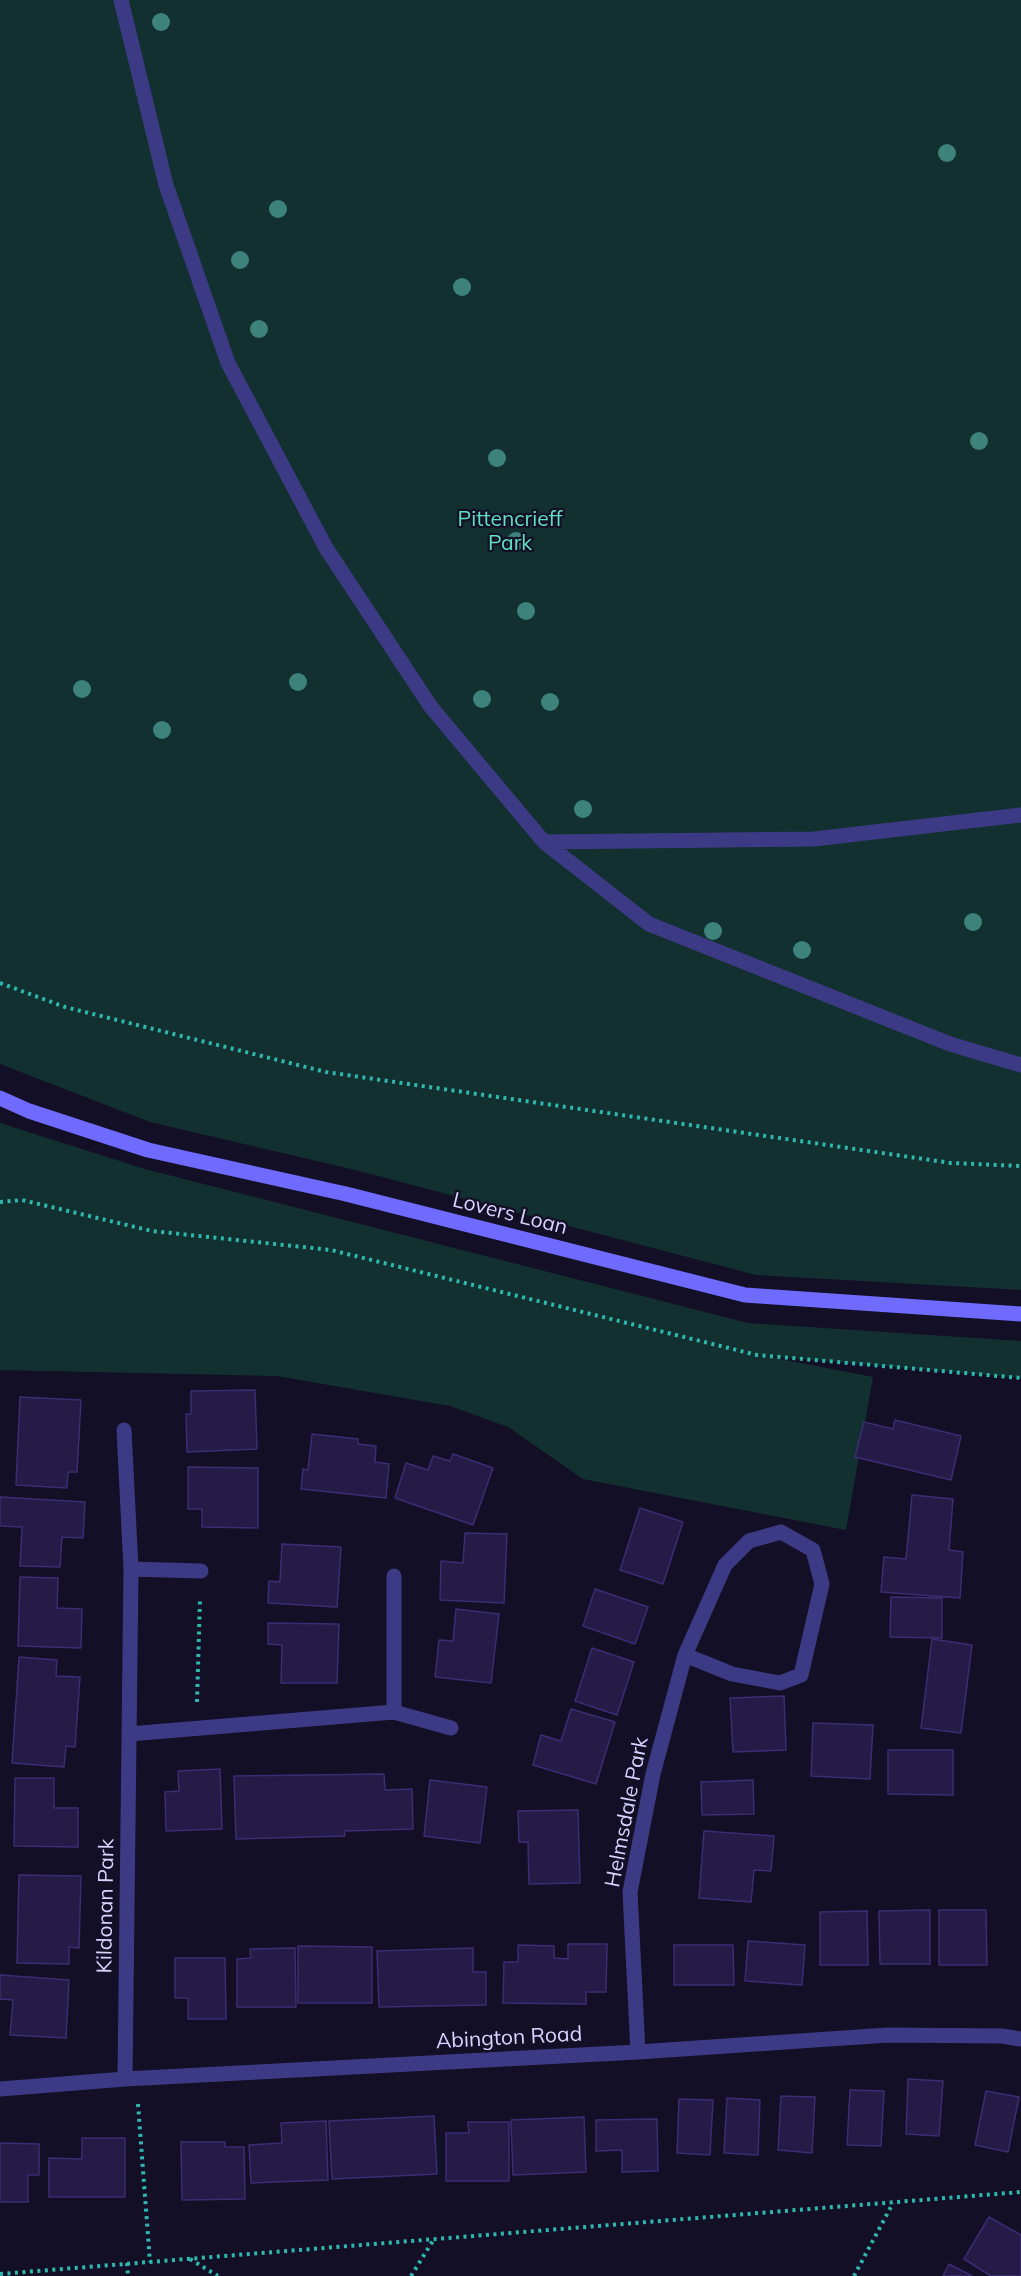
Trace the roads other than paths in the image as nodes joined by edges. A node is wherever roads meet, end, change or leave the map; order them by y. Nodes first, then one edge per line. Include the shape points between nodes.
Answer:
1 (121, 0) edge
2 (1021, 815) edge
3 (544, 842) junction
4 (1021, 1065) edge
5 (0, 1098) edge
6 (1021, 1314) edge
7 (124, 1430) dead end
8 (130, 1569) junction
9 (201, 1571) road end
10 (394, 1576) dead end
11 (685, 1655) junction
12 (394, 1712) junction
13 (451, 1728) dead end
14 (129, 1734) junction
15 (1021, 2039) edge
16 (638, 2052) junction
17 (130, 2079) junction
18 (0, 2089) edge

1 - 3 street via 166,185 228,363 326,548 431,707
2 - 3 street via 814,839
3 - 4 street via 650,924 950,1044
5 - 6 street, Lovers Loan via 148,1150 345,1194 745,1295
7 - 8 street, Kildonan Park
8 - 9 street
8 - 14 street, Kildonan Park
10 - 12 street
11 - 11 street, Helmsdale Park via 725,1565 749,1541 781,1532 813,1550 822,1584 801,1675 780,1683 732,1674
11 - 16 street, Helmsdale Park via 653,1774 630,1892
12 - 13 street
12 - 14 street
14 - 17 street, Kildonan Park
15 - 16 street, Abington Road via 888,2035
16 - 17 street, Abington Road
17 - 18 street, Abington Road

